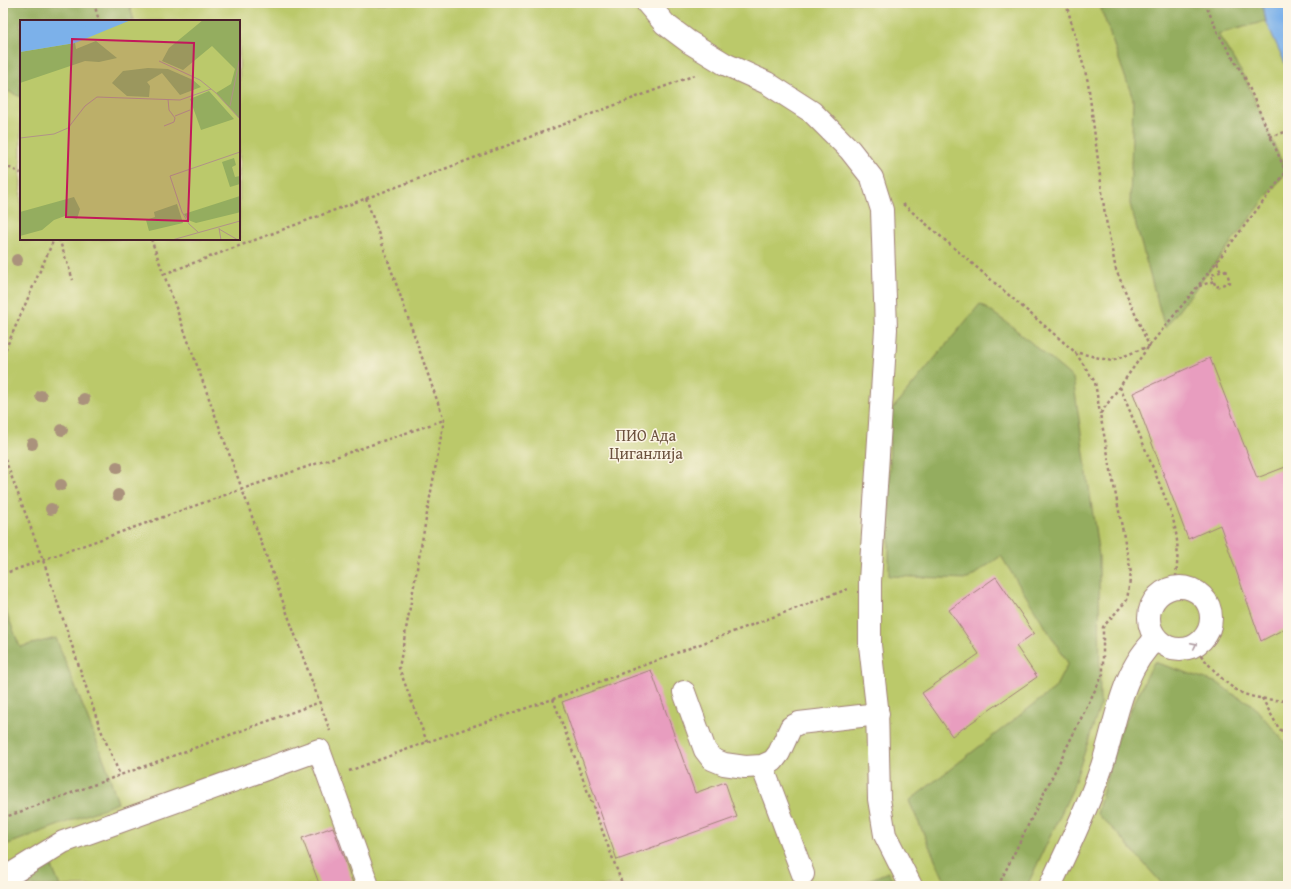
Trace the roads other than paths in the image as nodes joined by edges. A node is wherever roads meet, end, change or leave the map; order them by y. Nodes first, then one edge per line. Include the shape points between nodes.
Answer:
1 (647, 3) edge
2 (1156, 639) junction
3 (684, 692) dead end
4 (878, 714) junction
5 (762, 766) junction
6 (803, 874) dead end
7 (3, 879) edge
8 (368, 886) edge
9 (911, 886) edge
10 (1050, 886) edge

1 - 4 street via 665,24 689,42 725,64 767,83 812,112 850,150 872,178 878,194 882,210 886,329 870,581 870,645
2 -> 2 street via 1164,646 1174,649 1184,649 1202,641 1211,623 1211,613 1202,596 1194,590 1175,586 1158,595 1152,603 1148,622
2 - 10 street via 1139,658 1125,687 1101,766 1072,841
3 - 5 street via 705,750 712,760 745,768
4 - 5 street via 799,723 791,727 773,761
4 - 9 street via 879,799 885,835
5 - 6 street
7 - 8 street via 63,842 319,750

